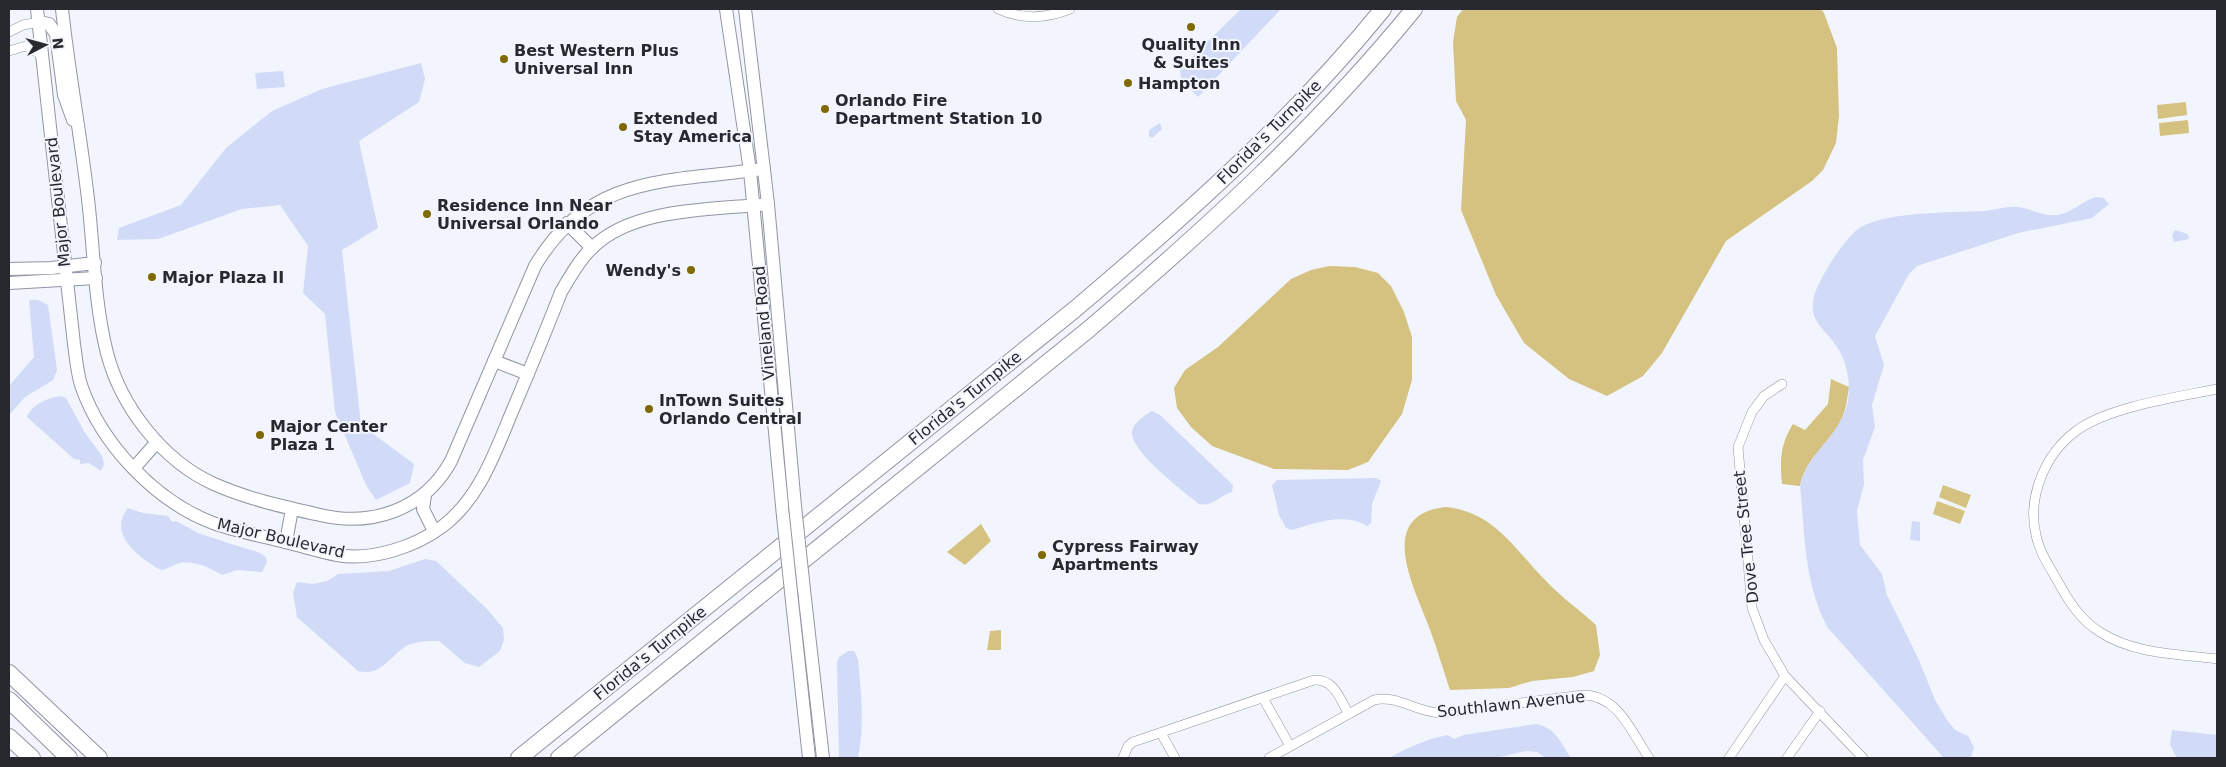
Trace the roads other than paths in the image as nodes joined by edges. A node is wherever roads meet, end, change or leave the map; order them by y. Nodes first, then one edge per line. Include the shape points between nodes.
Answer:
1 (37, 9) edge
2 (62, 9) edge
3 (726, 9) edge
4 (734, 9) edge
5 (745, 9) edge
6 (998, 9) edge
7 (1070, 9) edge
8 (1383, 9) edge
9 (1414, 9) edge
10 (39, 22) junction
11 (9, 32) edge
12 (9, 51) edge
13 (42, 55) junction
14 (757, 103) junction
15 (81, 141) junction
16 (764, 169) junction
17 (750, 171) junction
18 (768, 204) junction
19 (754, 205) junction
20 (568, 223) junction
21 (592, 248) junction
22 (95, 264) junction
23 (65, 267) junction
24 (9, 270) edge
25 (96, 278) junction
26 (67, 281) junction
27 (9, 283) edge
28 (494, 361) junction
29 (528, 374) junction
30 (1782, 384) dead end
31 (2217, 387) edge
32 (157, 442) junction
33 (134, 468) junction
34 (425, 495) junction
35 (292, 509) junction
36 (434, 531) junction
37 (286, 542) junction
38 (2217, 659) edge
39 (9, 673) edge
40 (1785, 676) junction
41 (1263, 698) junction
42 (9, 700) edge
43 (1820, 711) junction
44 (9, 712) edge
45 (1348, 713) junction
46 (1161, 733) junction
47 (9, 737) edge
48 (585, 737) junction
49 (1290, 746) junction
50 (9, 751) edge
51 (17, 758) edge
52 (32, 758) edge
53 (64, 758) edge
54 (69, 758) edge
55 (99, 758) edge
56 (520, 758) edge
57 (559, 758) edge
58 (566, 758) edge
59 (809, 758) edge
60 (823, 758) edge
61 (1123, 758) edge
62 (1175, 758) edge
63 (1269, 758) edge
64 (1649, 758) edge
65 (1729, 758) edge
66 (1787, 758) edge
67 (1863, 758) edge

1 - 10 street, Major Boulevard
2 - 15 street, Major Boulevard
3 - 17 street, Vineland Road
4 - 14 street via 743,58
5 - 14 street, Vineland Road
6 - 7 street via 1037,18
8 - 56 highway, Florida's Turnpike via 1294,109 1147,248
9 - 48 highway, Florida's Turnpike via 1312,126 1163,266
10 - 11 street
10 - 13 street, Major Boulevard
10 - 15 street via 49,24 54,30 64,95
12 - 13 street via 26,46
13 - 23 street, Major Boulevard
14 - 16 street, Vineland Road
15 - 22 street, Major Boulevard
16 - 17 street, Major Boulevard
16 - 18 street, Vineland Road
17 - 19 street, Vineland Road
17 - 20 street, Major Boulevard via 633,187 588,207
18 - 19 street, Major Boulevard
18 - 60 street, Vineland Road, bridge via 795,506
19 - 21 street, Major Boulevard via 657,216 610,234
19 - 59 street, Vineland Road, bridge
20 - 21 street
20 - 28 street, Major Boulevard via 548,244 535,266
21 - 29 street, Major Boulevard via 574,269 561,292
22 - 23 street
22 - 25 street, Major Boulevard
23 - 24 street
23 - 26 street, Major Boulevard
25 - 26 street
25 - 32 street, Major Boulevard via 108,354 119,385 136,416
26 - 27 street
26 - 33 street, Major Boulevard via 80,384 95,418
28 - 29 street
28 - 34 street, Major Boulevard via 450,463
29 - 36 street, Major Boulevard via 477,488 462,509
30 - 40 street, Dove Tree Street via 1764,396 1752,412 1738,447 1752,608 1764,640
31 - 38 street via 2102,417 2076,431 2042,471 2034,505 2036,536 2046,562 2066,598 2084,620 2121,644
32 - 33 street
32 - 35 street, Major Boulevard via 185,466 212,483
33 - 37 street, Major Boulevard via 158,491 185,509 212,522
34 - 35 street, Major Boulevard via 401,510 372,519 339,520
34 - 36 street via 423,509
35 - 37 street
36 - 37 street, Major Boulevard via 395,550 368,556 338,555
39 - 55 highway
40 - 43 street, Dove Tree Street
40 - 65 street
41 - 45 street via 1314,680 1323,680 1334,688
41 - 46 street
41 - 49 street
42 - 54 highway
43 - 66 street
43 - 67 street, Dove Tree Street
44 - 53 highway
45 - 49 street, Southlawn Avenue
45 - 64 street, Southlawn Avenue via 1384,698 1400,701 1419,711 1440,713 1592,695 1617,709
46 - 61 street via 1133,742
46 - 62 street
47 - 52 highway
48 - 57 highway, Florida's Turnpike
48 - 58 highway
49 - 63 street, Southlawn Avenue
50 - 51 highway

